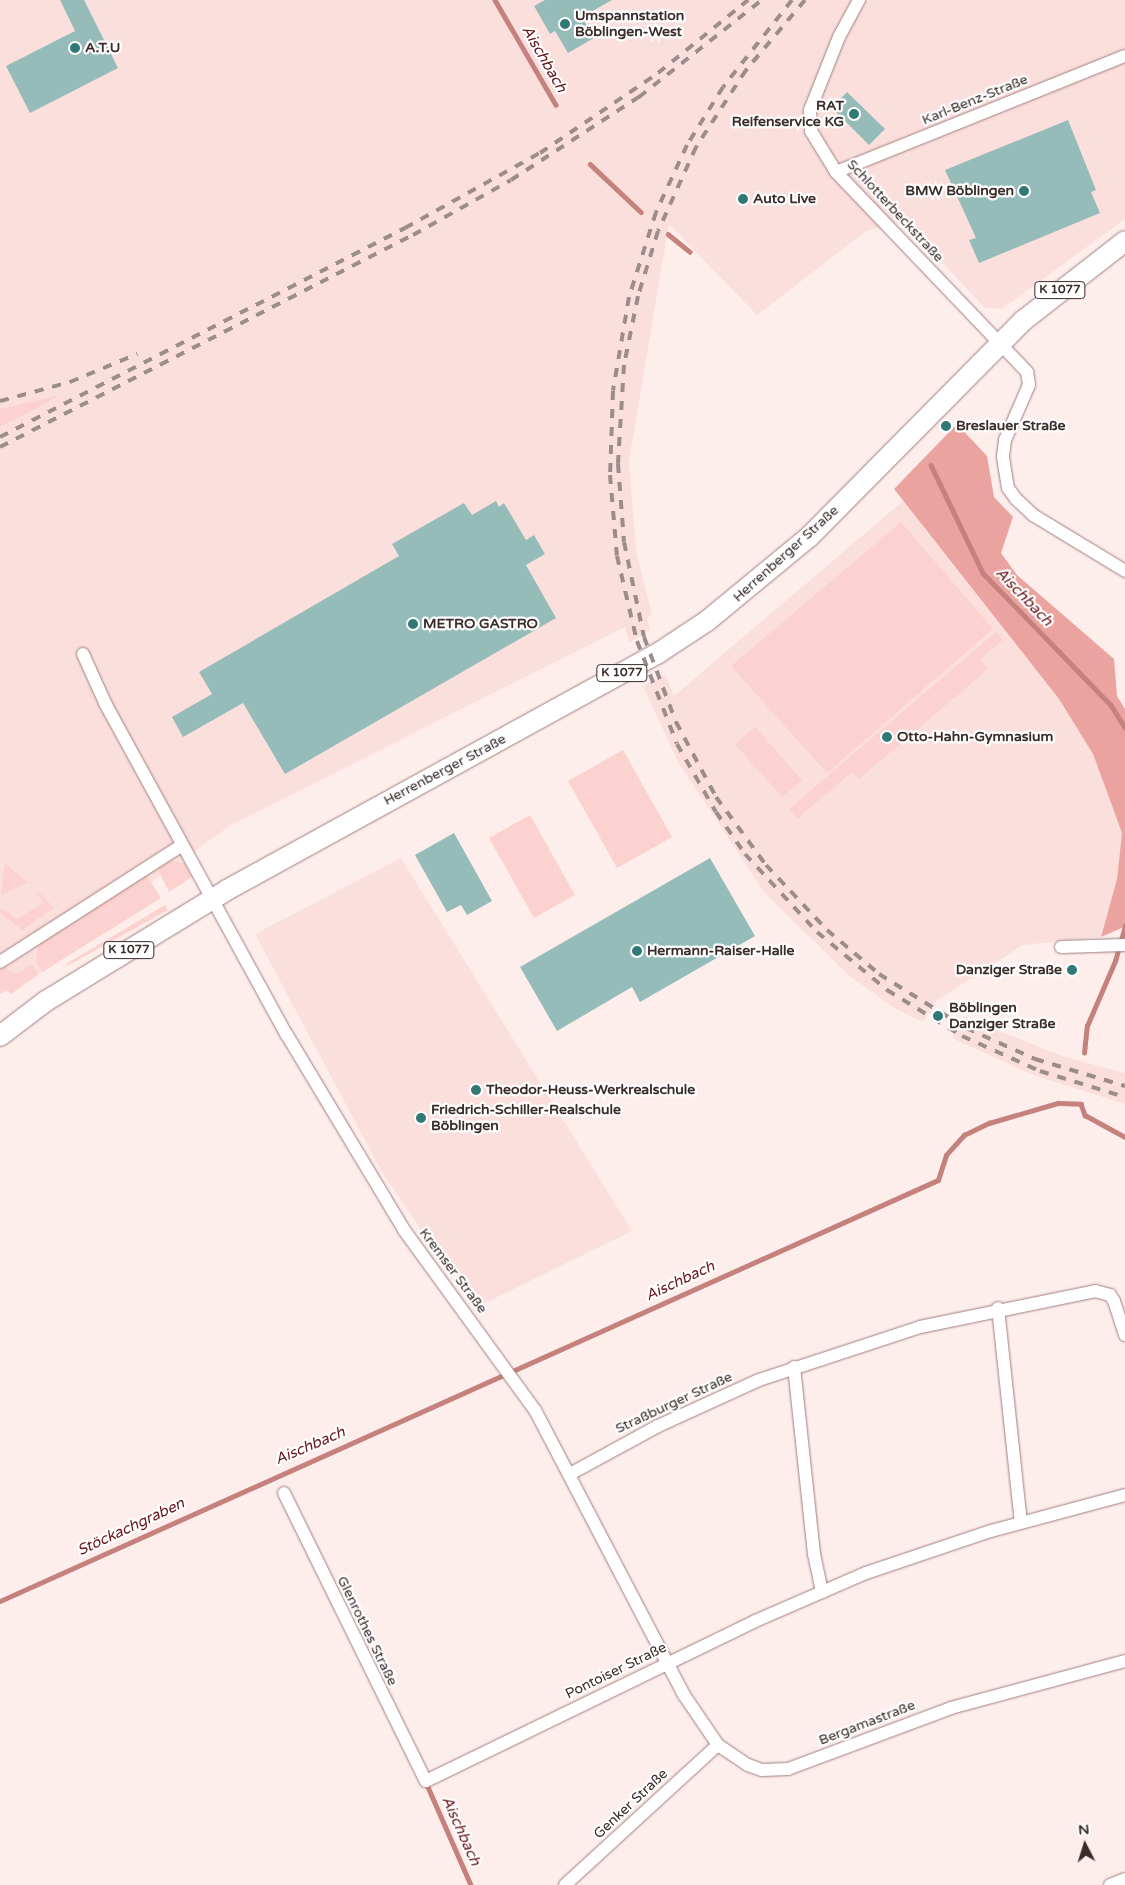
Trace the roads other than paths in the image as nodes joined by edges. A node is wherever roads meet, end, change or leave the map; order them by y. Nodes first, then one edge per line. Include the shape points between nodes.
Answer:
1 (859, 0) edge
2 (1125, 56) edge
3 (836, 172) junction
4 (1125, 241) edge
5 (1000, 343) junction
6 (1125, 571) edge
7 (82, 654) dead end
8 (181, 846) junction
9 (212, 899) junction
10 (1124, 945) edge
11 (1061, 947) dead end
12 (0, 962) edge
13 (0, 1036) edge
14 (998, 1308) junction
15 (1125, 1335) edge
16 (794, 1367) junction
17 (570, 1474) junction
18 (284, 1493) dead end
19 (1125, 1495) edge
20 (1022, 1522) junction
21 (822, 1592) junction
22 (1125, 1660) edge
23 (667, 1663) junction
24 (718, 1745) junction
25 (426, 1781) joint
26 (1125, 1879) edge
27 (565, 1885) edge
28 (1110, 1885) edge

1 - 3 street, Schlotterbeckstraße via 839,37 810,110 812,131
2 - 3 street, Karl-Benz-Straße
3 - 5 street, Schlotterbeckstraße
4 - 5 main road, Herrenberger Straße / K 1077 via 1070,282
5 - 6 street via 1021,364 1029,385 1005,440 1004,472 1008,488 1033,516
5 - 9 main road, Herrenberger Straße / K 1077 via 810,537 707,621 657,654
7 - 8 street
8 - 9 street
8 - 12 street
9 - 13 main road, Herrenberger Straße / K 1077 via 46,1001
9 - 17 street, Kremser Straße via 389,1206 516,1380
10 - 11 street
14 - 15 street, Straßburger Straße via 1102,1292 1114,1301
14 - 16 street, Straßburger Straße via 866,1342
14 - 20 street
16 - 17 street, Straßburger Straße via 676,1418
16 - 21 street
17 - 23 street, Kremser Straße
18 - 25 street, Glenrothes Straße
19 - 20 street, Pontoiser Straße
20 - 21 street, Pontoiser Straße via 866,1573
21 - 23 street, Pontoiser Straße
22 - 24 street, Bergamastraße via 952,1708 788,1769 762,1770 748,1765
23 - 24 street, Bergamastraße
23 - 25 street, Pontoiser Straße
24 - 27 street, Genker Straße
26 - 28 street

